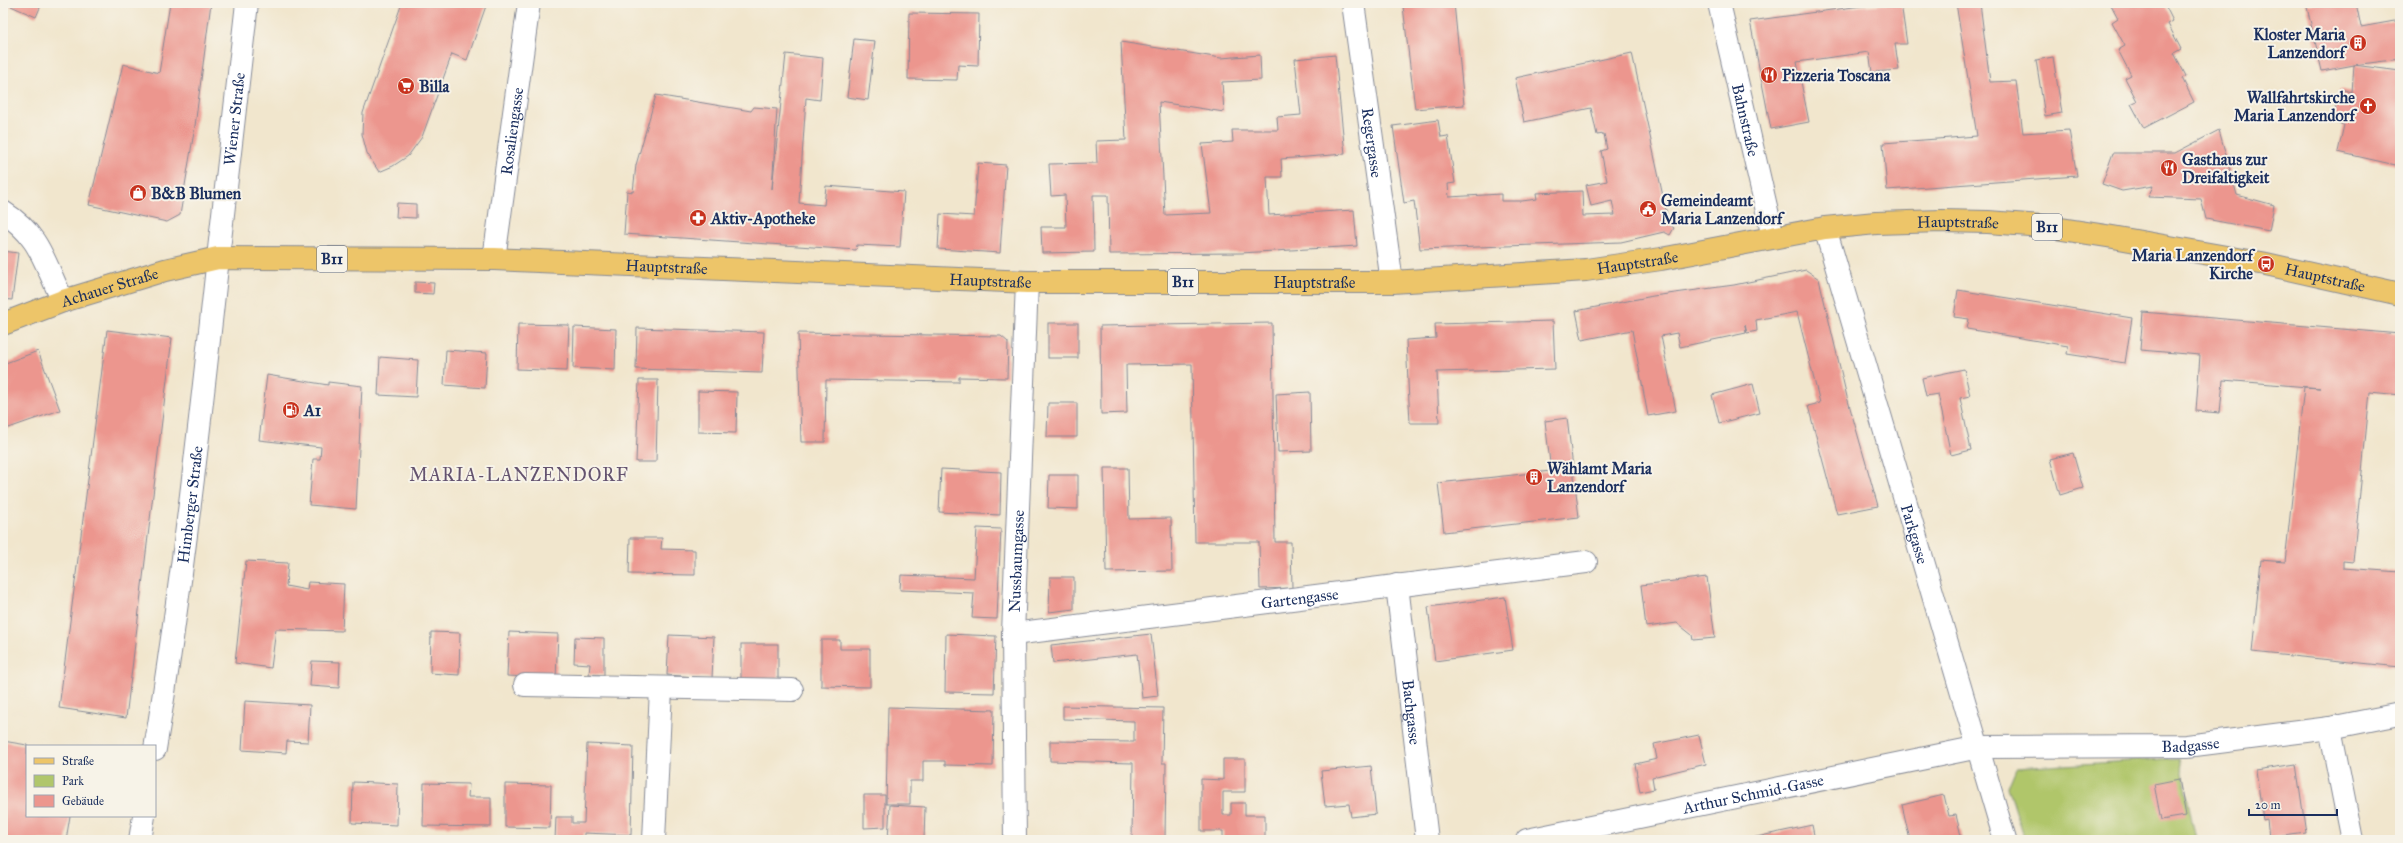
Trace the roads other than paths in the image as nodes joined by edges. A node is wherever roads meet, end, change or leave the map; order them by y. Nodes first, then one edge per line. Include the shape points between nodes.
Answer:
1 (247, 3) edge
2 (529, 3) edge
3 (1354, 3) edge
4 (1719, 3) edge
5 (3, 212) edge
6 (1825, 228) junction
7 (1772, 237) junction
8 (218, 258) junction
9 (494, 259) junction
10 (1027, 282) junction
11 (1392, 282) junction
12 (2400, 294) edge
13 (63, 301) junction
14 (3, 324) edge
15 (1586, 562) dead end
16 (1398, 584) junction
17 (1013, 634) junction
18 (525, 686) dead end
19 (661, 689) junction
20 (792, 690) dead end
21 (2400, 714) edge
22 (2330, 728) junction
23 (156, 745) edge
24 (1979, 747) junction
25 (144, 817) edge
26 (140, 840) edge
27 (654, 840) edge
28 (1015, 840) edge
29 (1427, 840) edge
30 (1527, 840) edge
31 (2005, 840) edge
32 (2352, 840) edge

1 - 8 street, Wiener Straße
2 - 9 street, Rosaliengasse
3 - 11 street, Regergasse
4 - 7 street, Bahnstraße
5 - 13 street via 25,228 37,242
6 - 7 main road, Hauptstraße / B11
6 - 12 main road, Hauptstraße / B11 via 1942,221 2042,226 2266,264
6 - 24 street, Parkgasse
7 - 11 main road, Hauptstraße / B11 via 1661,260 1586,270
8 - 9 main road, Hauptstraße / B11
8 - 13 main road, Achauer Straße / B11 via 165,270
8 - 23 street, Himberger Straße via 194,485
9 - 10 main road, Hauptstraße / B11
10 - 11 main road, Hauptstraße / B11
10 - 17 street, Nussbaumgasse
13 - 14 main road, Achauer Straße / B11
15 - 16 street, Gartengasse
16 - 17 street, Gartengasse
16 - 29 street, Bachgasse
17 - 28 street, Nussbaumgasse
18 - 19 street
19 - 20 street
19 - 27 street
21 - 22 street, Badgasse
22 - 24 street, Badgasse via 2187,746
22 - 32 street
24 - 30 street, Arthur Schmid-Gasse
24 - 31 street, Parkgasse
25 - 26 street

